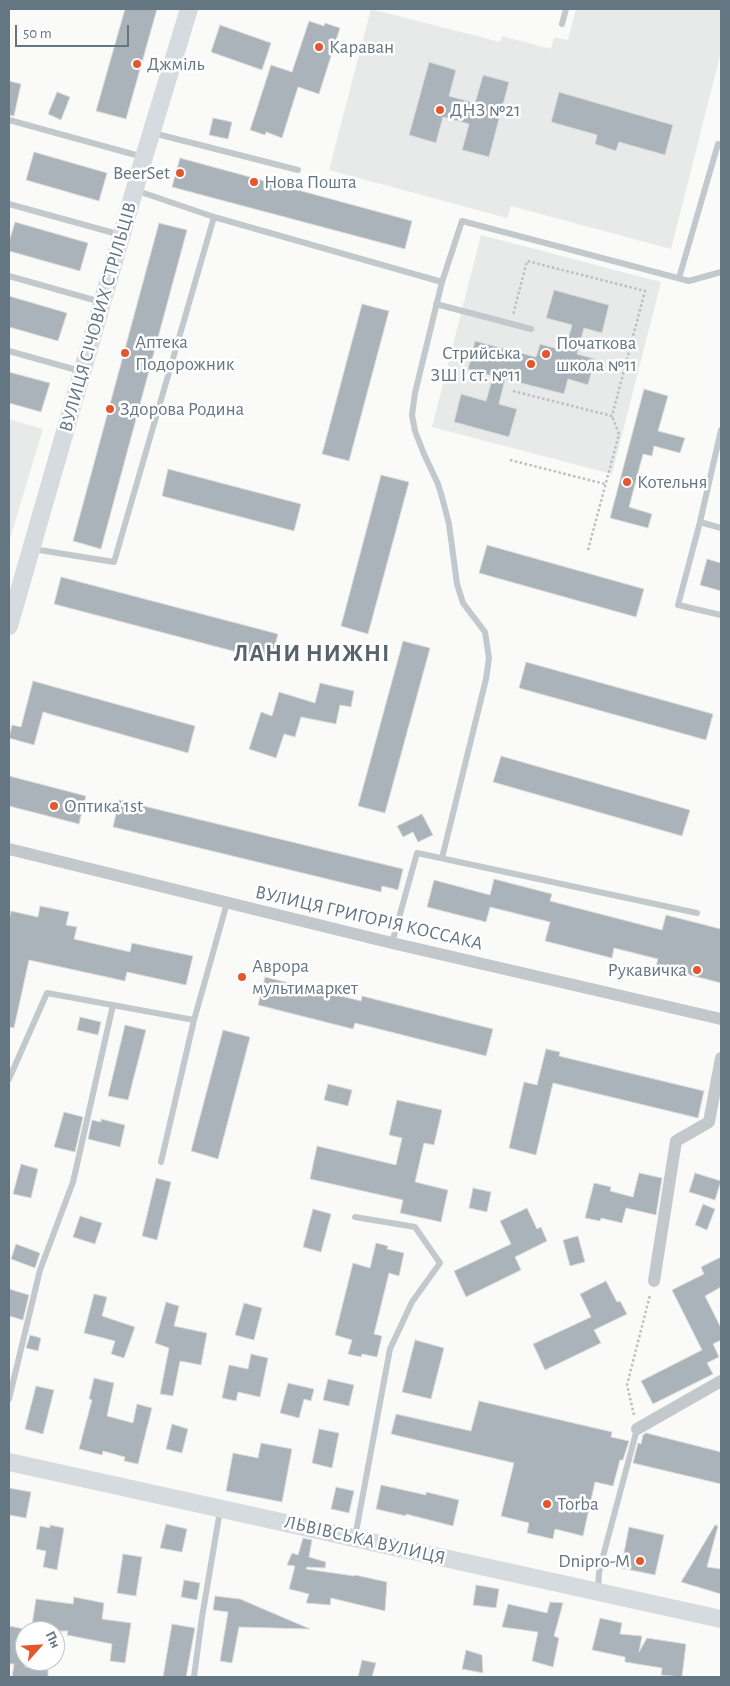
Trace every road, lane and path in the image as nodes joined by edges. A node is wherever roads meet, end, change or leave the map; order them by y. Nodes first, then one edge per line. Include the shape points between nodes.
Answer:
1 (189, 9) edge
2 (566, 9) edge
3 (562, 24) dead end
4 (9, 120) edge
5 (152, 132) junction
6 (718, 144) dead end
7 (144, 157) junction
8 (298, 170) dead end
9 (134, 190) junction
10 (9, 204) edge
11 (214, 217) junction
12 (122, 236) junction
13 (721, 272) edge
14 (9, 276) edge
15 (679, 278) junction
16 (442, 282) junction
17 (102, 302) junction
18 (436, 304) junction
19 (511, 324) junction
20 (531, 329) dead end
21 (9, 351) edge
22 (83, 372) junction
23 (513, 391) dead end
24 (612, 416) junction
25 (721, 430) edge
26 (510, 460) dead end
27 (606, 484) junction
28 (700, 522) junction
29 (721, 528) edge
30 (32, 548) junction
31 (588, 550) dead end
32 (721, 615) edge
33 (9, 626) edge
34 (9, 849) edge
35 (442, 858) junction
36 (227, 903) junction
37 (696, 913) dead end
38 (392, 944) junction
39 (114, 1005) junction
40 (721, 1019) edge
41 (194, 1020) junction
42 (721, 1058) edge
43 (9, 1079) edge
44 (161, 1162) dead end
45 (355, 1217) dead end
46 (654, 1281) joint
47 (721, 1381) edge
48 (9, 1399) edge
49 (637, 1429) junction
50 (9, 1462) edge
51 (221, 1508) junction
52 (354, 1538) junction
53 (598, 1592) junction
54 (721, 1619) edge
55 (194, 1677) edge

1 - 5 main road, ВУЛИЦЯ СІЧОВИХ СТРІЛЬЦІВ
2 - 3 lane
4 - 7 lane
5 - 7 main road, ВУЛИЦЯ СІЧОВИХ СТРІЛЬЦІВ
5 - 8 lane
6 - 15 lane
7 - 9 main road, ВУЛИЦЯ СІЧОВИХ СТРІЛЬЦІВ
9 - 11 lane
9 - 12 main road, ВУЛИЦЯ СІЧОВИХ СТРІЛЬЦІВ
10 - 12 lane
11 - 16 lane
11 - 30 lane via 114,562
12 - 17 main road, ВУЛИЦЯ СІЧОВИХ СТРІЛЬЦІВ
13 - 15 lane via 688,281
14 - 17 lane
15 - 16 lane via 462,220
16 - 18 lane
17 - 22 main road, ВУЛИЦЯ СІЧОВИХ СТРІЛЬЦІВ
18 - 19 lane
18 - 35 lane via 412,415 442,497 457,584 464,603 485,632 490,658
19 - 20 lane
19 - 24 path via 527,261 644,291
21 - 22 lane
22 - 30 main road, ВУЛИЦЯ СІЧОВИХ СТРІЛЬЦІВ
23 - 24 path
24 - 27 path via 619,434
25 - 28 lane
26 - 27 path
27 - 31 path
28 - 29 lane
28 - 32 lane via 678,605
30 - 33 main road, ВУЛИЦЯ СІЧОВИХ СТРІЛЬЦІВ
34 - 36 street, ВУЛИЦЯ ГРИГОРІЯ КОССАКА
35 - 37 lane
35 - 38 lane via 417,853
36 - 38 street, ВУЛИЦЯ ГРИГОРІЯ КОССАКА
36 - 41 lane
38 - 40 street, ВУЛИЦЯ ГРИГОРІЯ КОССАКА
39 - 41 lane
39 - 43 lane via 46,993
39 - 48 lane via 73,1182 40,1270
41 - 44 lane
42 - 46 street via 709,1122 676,1141
45 - 52 lane via 415,1227 440,1263 412,1302 390,1349
46 - 49 path via 627,1385
47 - 49 street
49 - 53 lane via 601,1566
50 - 51 main road, ЛЬВІВСЬКА ВУЛИЦЯ
51 - 52 main road, ЛЬВІВСЬКА ВУЛИЦЯ
51 - 55 lane
52 - 53 main road, ЛЬВІВСЬКА ВУЛИЦЯ
53 - 54 main road, ЛЬВІВСЬКА ВУЛИЦЯ

